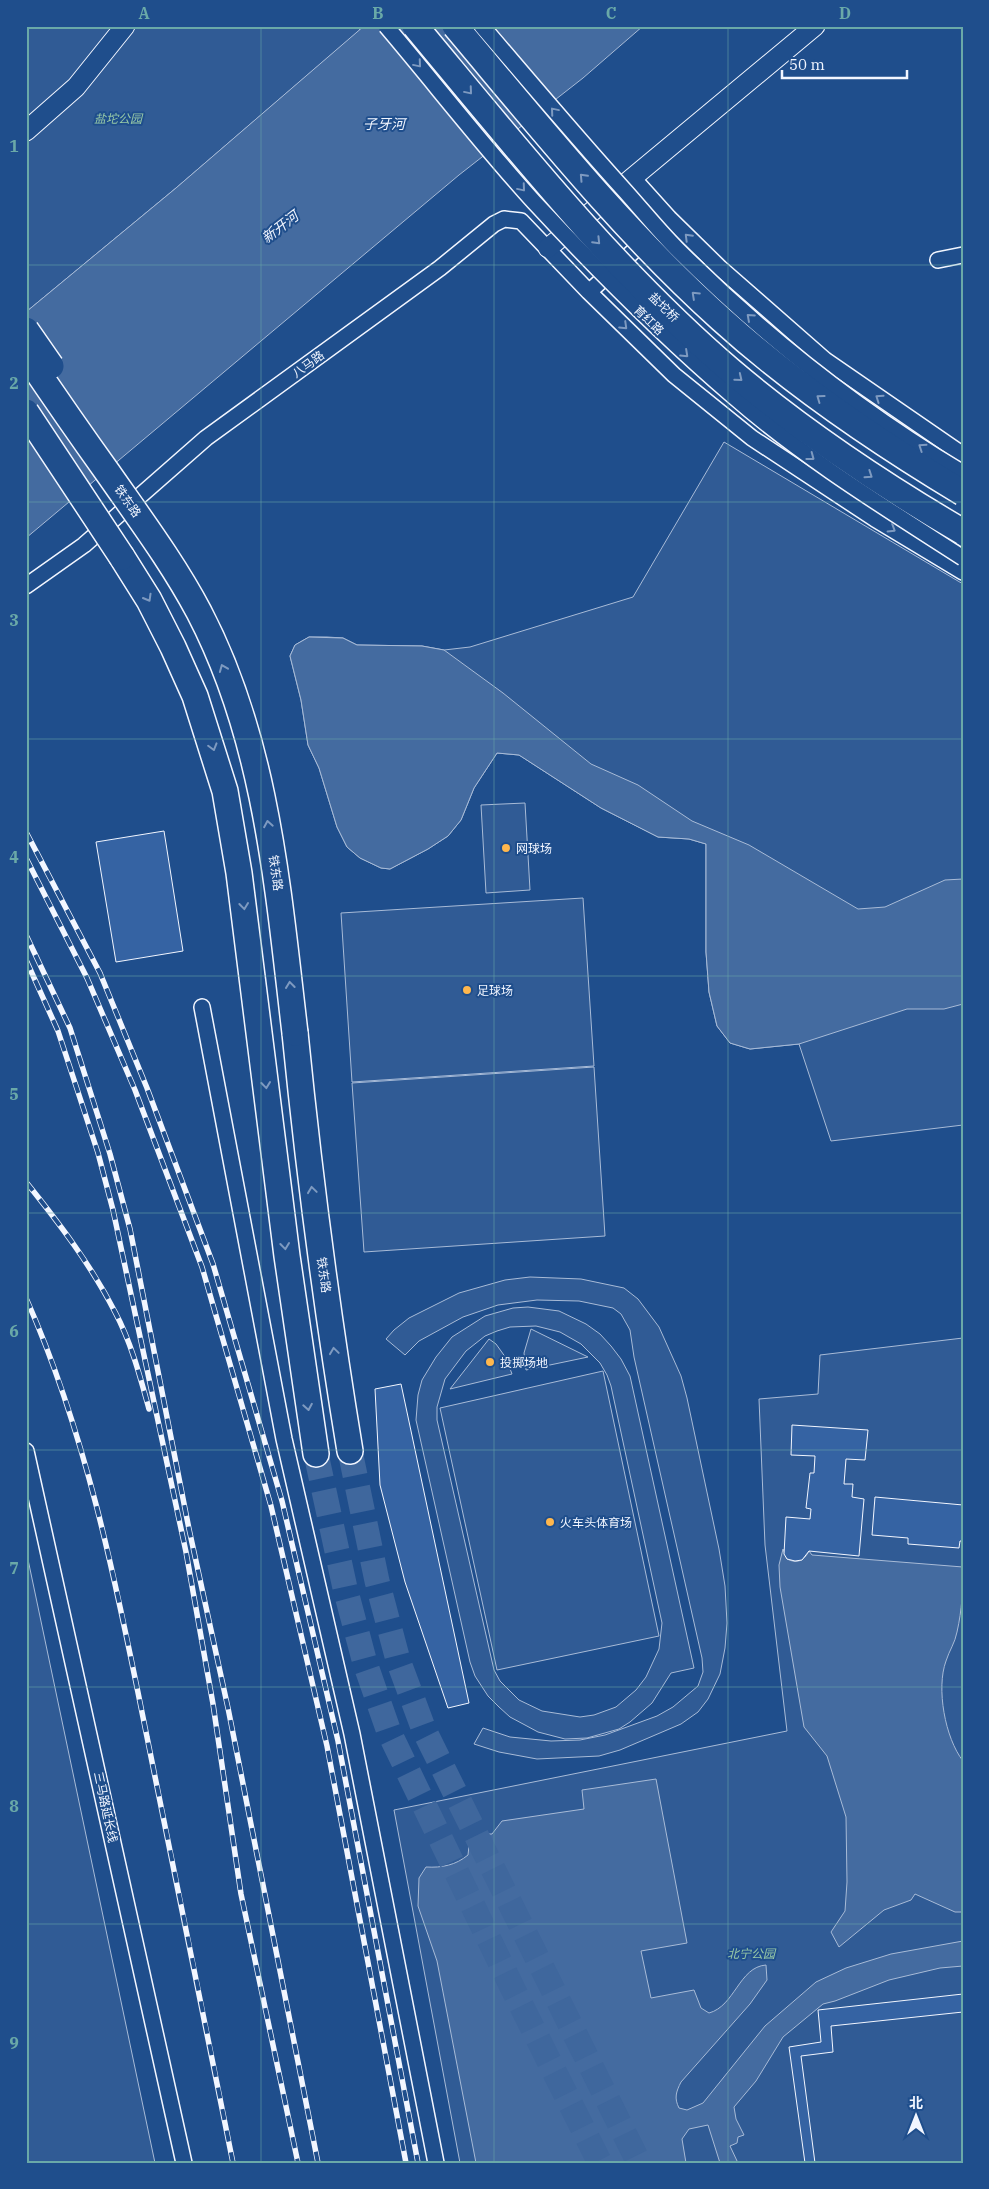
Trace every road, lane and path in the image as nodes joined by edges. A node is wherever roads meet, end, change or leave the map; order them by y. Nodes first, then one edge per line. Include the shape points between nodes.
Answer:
1 (125, 26) edge
2 (386, 26) edge
3 (415, 26) edge
4 (455, 26) edge
5 (482, 26) edge
6 (815, 26) edge
7 (26, 131) edge
8 (633, 178) junction
9 (669, 218) junction
10 (548, 248) junction
11 (963, 256) edge
12 (938, 260) dead end
13 (589, 292) junction
14 (26, 330) edge
15 (26, 356) edge
16 (26, 412) edge
17 (26, 439) edge
18 (963, 455) edge
19 (963, 473) edge
20 (963, 493) edge
21 (963, 532) edge
22 (122, 557) junction
23 (168, 558) junction
24 (963, 558) edge
25 (963, 572) edge
26 (26, 586) edge
27 (202, 1007) dead end
28 (26, 1451) edge
29 (350, 1451) tunnel mouth
30 (316, 1454) tunnel mouth
31 (184, 2163) edge
32 (436, 2163) edge

1 - 7 street via 76,87
2 -> 24 street, 育红路, bridge via 534,201 632,304 685,354 734,398 841,479
3 -> 21 highway, 盐坨桥, bridge via 588,231 704,346 826,446
20 -> 4 highway, bridge via 899,454 790,377 721,319 670,271 568,160
19 -> 5 street, bridge via 865,407 776,340 724,293 656,226
6 - 8 street
8 - 9 street
8 - 10 street
9 - 13 street
18 -> 9 street via 825,360 720,268
10 - 13 street, 八马路
10 - 26 street, 八马路 via 521,220 504,219 494,224 440,268 206,438 84,545
11 - 12 street
13 -> 25 street, 八马路 via 674,375 752,438
14 - 23 highway, bridge via 111,453
15 - 23 highway, 铁东路, bridge
16 - 22 highway, bridge
17 - 22 highway, bridge via 49,472
22 -> 30 highway via 174,647 195,696 225,791 260,1036 290,1283
29 -> 23 highway, 铁东路, bridge via 306,1146 296,1033 269,826 256,768 222,663 200,614
27 - 32 street via 284,1439 352,1734
28 - 31 street, 三马路延长线

